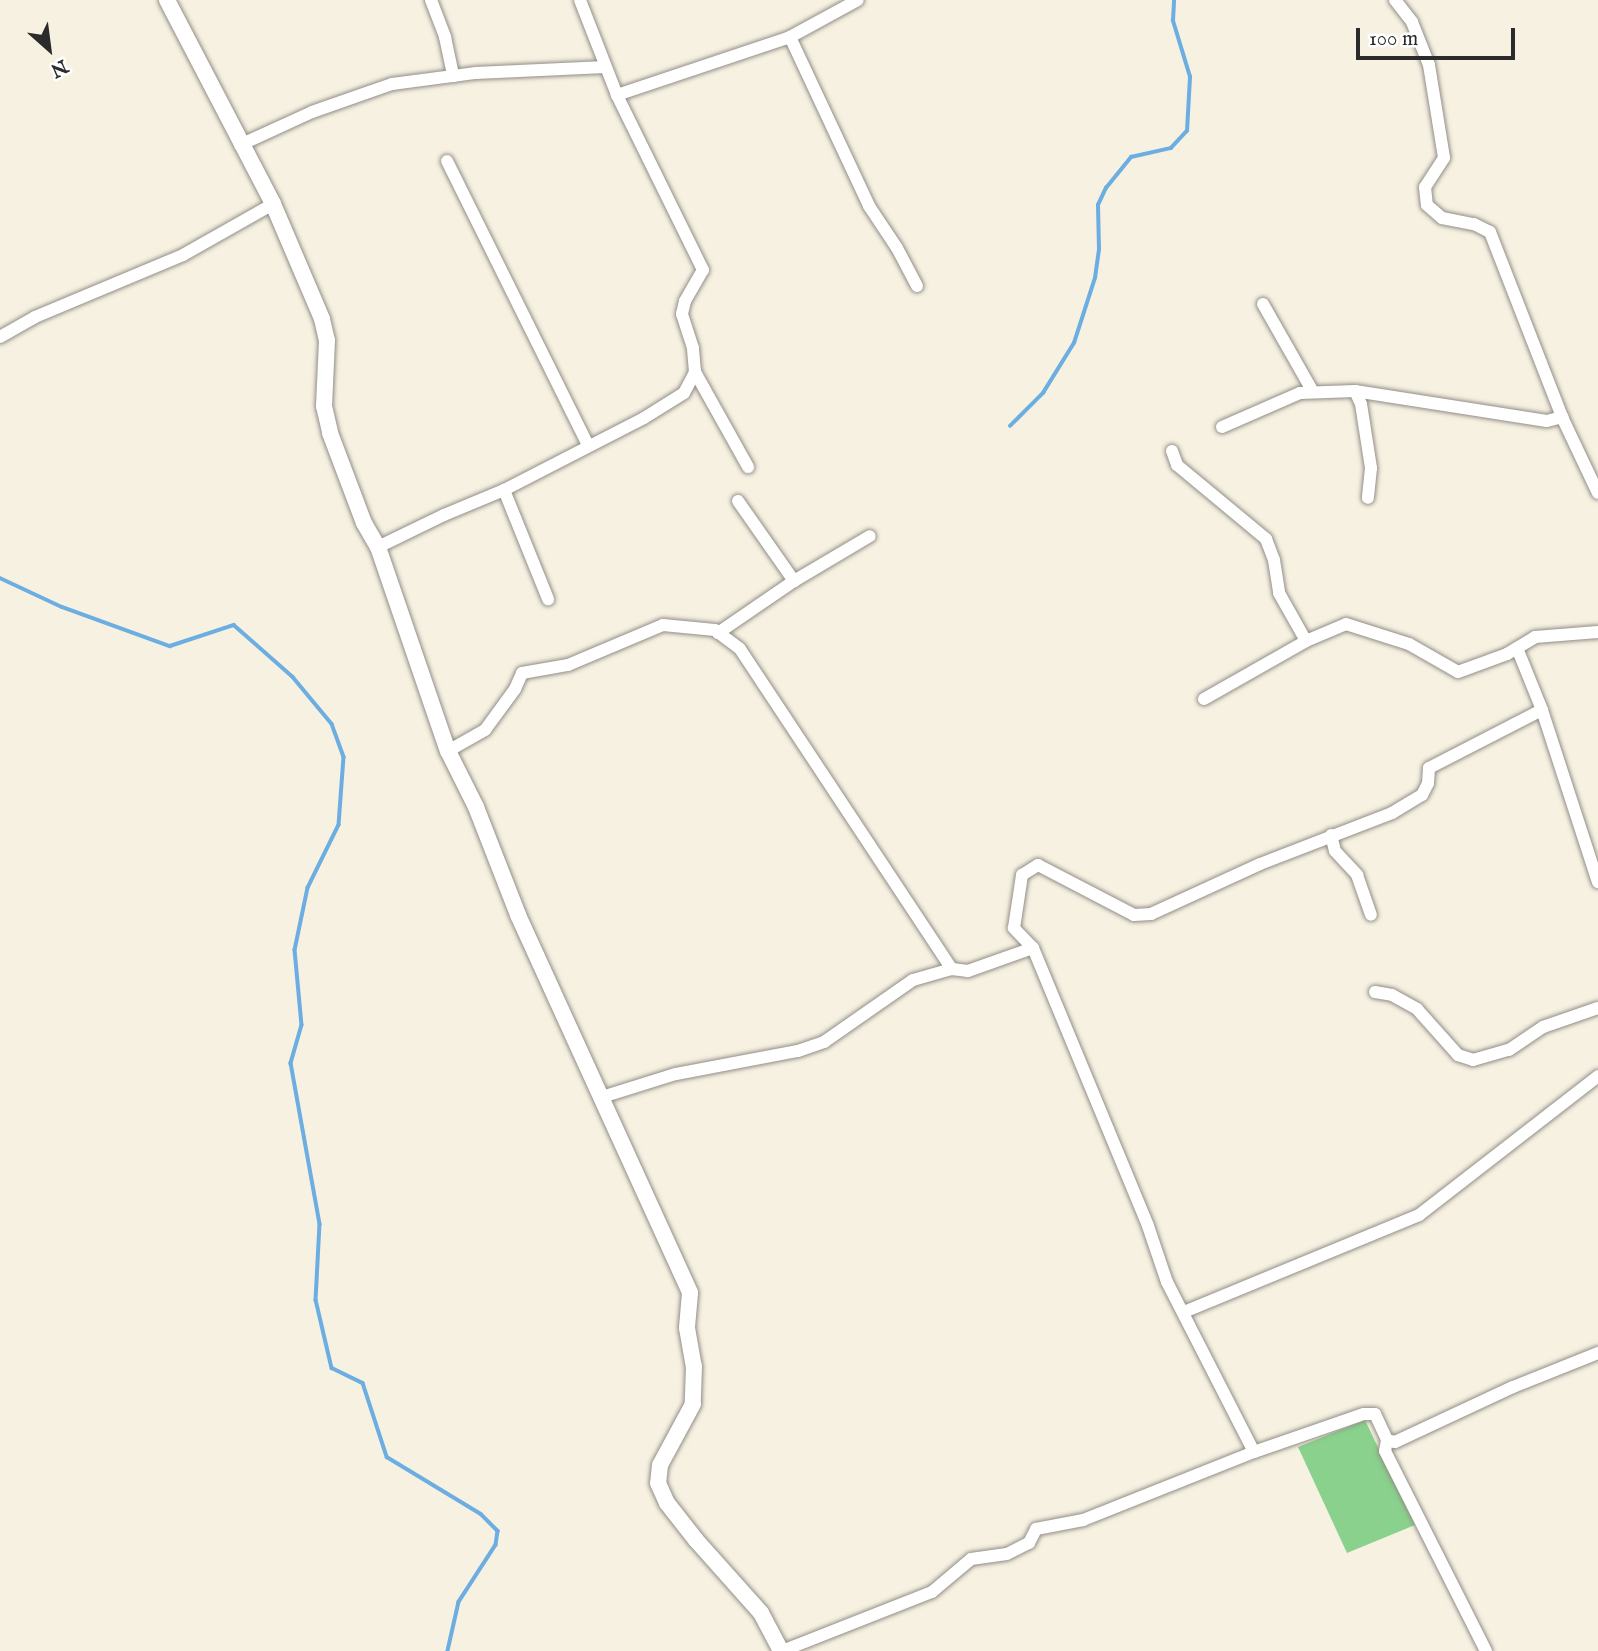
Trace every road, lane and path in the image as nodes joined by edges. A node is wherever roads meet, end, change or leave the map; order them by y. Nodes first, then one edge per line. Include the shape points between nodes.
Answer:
1 (167, 0) edge
2 (431, 0) edge
3 (580, 0) edge
4 (859, 0) edge
5 (1395, 0) edge
6 (790, 37) junction
7 (605, 66) junction
8 (453, 76) junction
9 (617, 95) junction
10 (240, 145) junction
11 (447, 161) dead end
12 (273, 204) junction
13 (917, 286) dead end
14 (1262, 304) dead end
15 (0, 337) edge
16 (695, 372) junction
17 (1355, 391) junction
18 (1313, 392) junction
19 (1562, 417) junction
20 (1222, 427) dead end
21 (588, 445) junction
22 (1172, 452) dead end
23 (748, 467) dead end
24 (504, 490) junction
25 (1598, 493) edge
26 (1368, 498) dead end
27 (738, 501) dead end
28 (870, 536) dead end
29 (378, 547) junction
30 (794, 581) junction
31 (548, 599) dead end
32 (1598, 632) edge
33 (718, 633) junction
34 (1306, 641) junction
35 (1517, 648) junction
36 (1204, 699) dead end
37 (1542, 710) junction
38 (448, 751) junction
39 (1331, 835) junction
40 (1598, 882) edge
41 (1371, 915) dead end
42 (1033, 948) junction
43 (952, 969) junction
44 (1375, 992) dead end
45 (1598, 1008) edge
46 (1598, 1076) edge
47 (602, 1097) junction
48 (1184, 1312) junction
49 (1598, 1353) edge
50 (1387, 1440) junction
51 (1254, 1452) junction
52 (782, 1651) edge
53 (1486, 1651) edge

1 - 10 street
2 - 8 street
3 - 7 street
4 - 6 street
5 - 19 street via 1412,22 1429,65 1444,158 1425,187 1427,205 1441,218 1490,232
6 - 9 street
6 - 13 street via 869,206
7 - 8 street
7 - 9 street
8 - 10 street via 392,84 312,112
9 - 16 street via 703,270 682,314
10 - 12 street
11 - 21 street
12 - 15 street via 183,255 35,317
12 - 29 street via 322,319 327,340 324,405 330,433 360,514
14 - 18 street
16 - 21 street via 684,393
16 - 23 street
17 - 18 street
17 - 19 street via 1547,421
17 - 26 street via 1371,468
18 - 20 street via 1300,393
19 - 25 street
21 - 24 street
22 - 34 street via 1177,465 1266,539 1279,593
24 - 29 street
24 - 31 street
27 - 30 street
28 - 30 street
29 - 38 street
30 - 33 street
32 - 35 street via 1535,637
33 - 38 street via 663,625 568,665 522,673 485,730
33 - 43 street via 740,649
34 - 35 street via 1346,624 1409,644 1458,672
34 - 36 street
35 - 37 street
37 - 39 street via 1429,768 1422,795 1392,813
37 - 40 street
38 - 47 street
39 - 41 street via 1335,851 1357,875
39 - 42 street via 1151,914 1134,915 1038,865 1022,875 1014,928
42 - 43 street via 968,971
42 - 48 street via 1149,1226 1167,1282
43 - 47 street via 913,980 824,1042 676,1074
44 - 45 street via 1392,995 1417,1009 1458,1055 1473,1060 1510,1050 1543,1027
46 - 48 street via 1419,1215
47 - 52 street via 690,1293 693,1404 660,1465 658,1483 696,1541 761,1613
48 - 51 street
49 - 50 street via 1395,1442
50 - 51 street via 1375,1414 1364,1414
50 - 53 street via 1385,1451
51 - 52 street via 1083,1520 1036,1529 1029,1543 1007,1554 971,1559 932,1592

